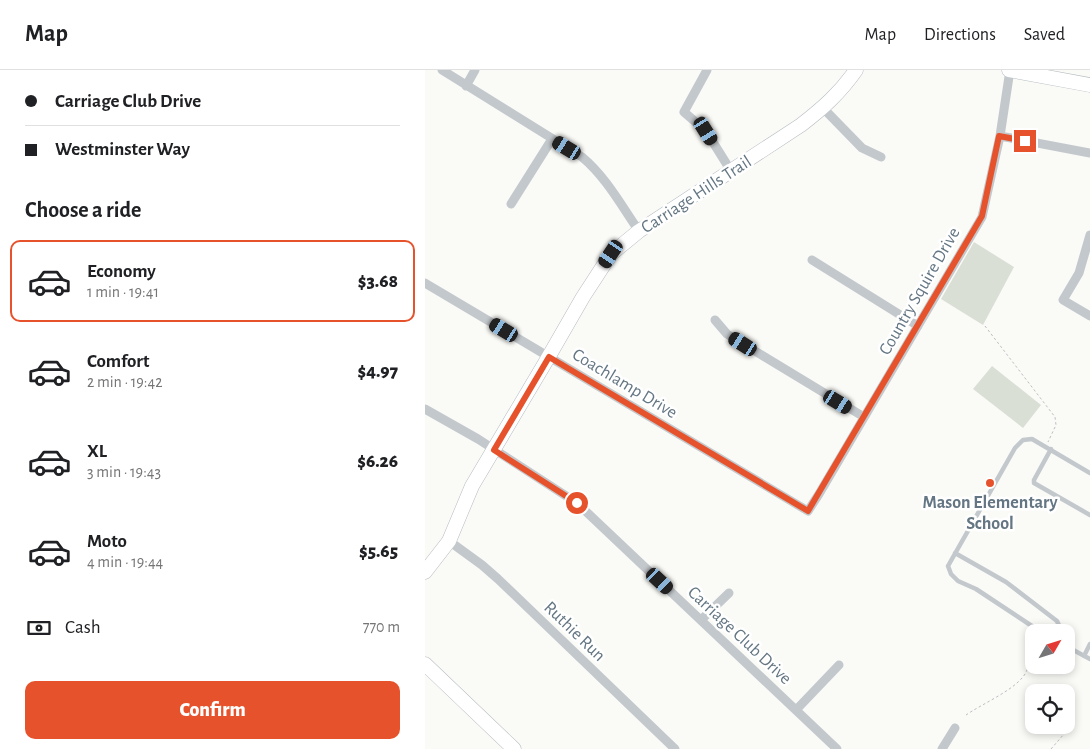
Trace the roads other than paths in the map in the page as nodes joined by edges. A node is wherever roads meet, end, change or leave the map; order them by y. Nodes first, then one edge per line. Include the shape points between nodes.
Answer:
1 (442, 70) edge
2 (475, 70) edge
3 (707, 70) edge
4 (856, 70) edge
5 (1010, 70) edge
6 (1090, 85) edge
7 (466, 86) junction
8 (823, 108) junction
9 (999, 136) junction
10 (552, 139) junction
11 (1090, 154) edge
12 (881, 157) dead end
13 (731, 171) junction
14 (511, 204) dead end
15 (639, 231) junction
16 (1090, 235) edge
17 (812, 260) dead end
18 (425, 283) edge
19 (1090, 316) edge
20 (715, 320) dead end
21 (918, 326) junction
22 (549, 357) junction
23 (425, 409) edge
24 (863, 418) junction
25 (1051, 449) junction
26 (494, 450) junction
27 (1090, 473) edge
28 (808, 511) joint
29 (1090, 515) edge
30 (449, 541) junction
31 (955, 553) junction
32 (425, 572) edge
33 (729, 593) dead end
34 (701, 620) junction
35 (1029, 624) edge
36 (1058, 624) edge
37 (1090, 644) edge
38 (1075, 651) edge
39 (1083, 656) junction
40 (1090, 659) edge
41 (425, 664) edge
42 (839, 665) dead end
43 (796, 710) junction
44 (955, 728) dead end
45 (513, 749) edge
46 (675, 749) edge
47 (837, 749) edge
48 (942, 749) edge

1 - 7 street
2 - 7 street
3 - 13 street via 684,112 706,131
4 - 8 street, Carriage Hills Trail
5 - 6 street
5 - 9 street, Country Squire Drive
7 - 10 street
8 - 12 street via 861,148
8 - 13 street, Carriage Hills Trail
9 - 11 street
9 - 21 street, Country Squire Drive via 982,216
10 - 14 street
10 - 15 street via 593,166
13 - 15 street, Carriage Hills Trail
15 - 22 street, Carriage Hills Trail via 611,254
16 - 19 street via 1079,273 1063,300
17 - 21 street
18 - 22 street, Coachlamp Drive
20 - 24 street via 727,334
21 - 24 street, Country Squire Drive
22 - 26 street, Carriage Hills Trail
22 - 28 street, Coachlamp Drive
23 - 26 street, Carriage Club Drive
24 - 28 street, Country Squire Drive
25 - 27 lane
25 - 29 lane via 1034,483
25 - 31 lane via 1032,438 1023,440 1015,448
26 - 30 street, Carriage Hills Trail via 472,486
26 - 34 street, Carriage Club Drive via 577,503
30 - 32 street, Carriage Hills Trail
30 - 46 street, Ruthie Run via 493,574
31 - 35 lane via 949,566 958,581
31 - 36 lane via 1006,582
33 - 34 street
34 - 43 street, Carriage Club Drive
37 - 39 lane
38 - 39 lane
39 - 40 lane
41 - 45 street
42 - 43 street
43 - 47 street, Carriage Club Drive
44 - 48 street

